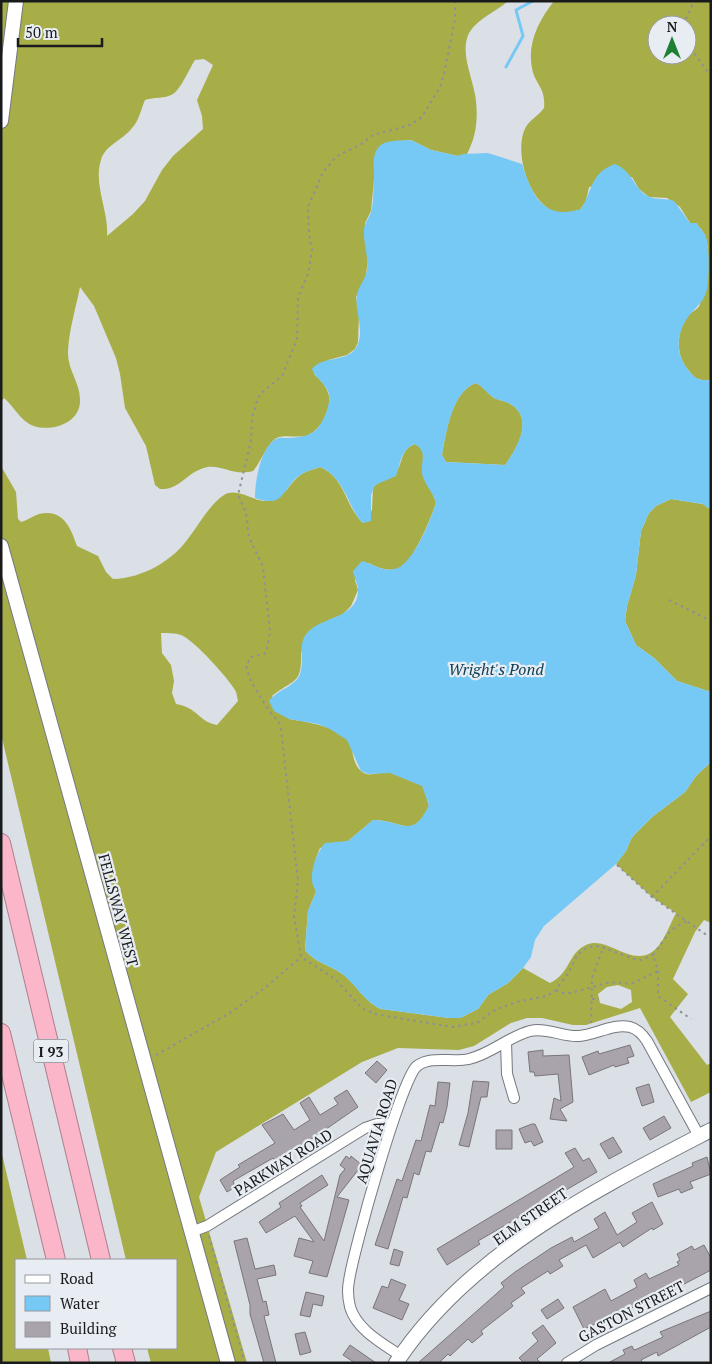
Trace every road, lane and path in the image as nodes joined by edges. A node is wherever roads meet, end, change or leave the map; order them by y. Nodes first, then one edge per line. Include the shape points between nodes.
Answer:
1 (16, 1) edge
2 (455, 1) edge
3 (694, 1) edge
4 (688, 15) edge
5 (697, 57) edge
6 (711, 76) edge
7 (1, 121) edge
8 (1, 546) edge
9 (669, 600) dead end
10 (711, 621) edge
11 (711, 836) edge
12 (1, 843) edge
13 (617, 865) dead end
14 (652, 897) junction
15 (686, 921) junction
16 (708, 936) dead end
17 (603, 948) junction
18 (653, 955) junction
19 (301, 957) junction
20 (658, 971) junction
21 (592, 988) junction
22 (556, 990) junction
23 (599, 998) dead end
24 (592, 999) junction
25 (691, 1019) dead end
26 (1, 1033) edge
27 (591, 1034) junction
28 (506, 1042) junction
29 (144, 1062) junction
30 (514, 1098) dead end
31 (392, 1124) junction
32 (705, 1133) edge
33 (207, 1226) junction
34 (191, 1232) junction
35 (56, 1259) edge
36 (101, 1259) edge
37 (205, 1283) junction
38 (711, 1288) edge
39 (76, 1349) edge
40 (122, 1349) edge
41 (398, 1359) edge
42 (80, 1363) edge
43 (126, 1363) edge
44 (219, 1363) edge
45 (228, 1363) edge
46 (245, 1363) edge
47 (567, 1363) edge

1 - 7 main road
2 - 19 path via 455,19 444,74 422,117 410,125 373,135 342,153 323,172 317,185 307,212 312,250 308,274 298,297 297,339 282,376 260,394 257,401 238,495 246,513 249,537 263,566 270,632 268,647 266,652 248,660 246,666 251,685 269,712 278,719 281,729 298,881 294,916
3 - 4 path
5 - 6 path
8 - 29 main road, FELLSWAY WEST
9 - 10 path
11 - 14 path
12 - 36 highway, I 93
13 - 14 path
14 - 15 path
15 - 16 path
15 - 18 path via 671,930
17 - 18 path via 635,959
17 - 21 path via 592,978
17 - 22 path via 584,948
18 - 20 path
19 - 22 path via 335,979 362,1008 375,1014 445,1026 477,1023 499,1008 547,996
19 - 29 path via 228,1014
20 - 21 path via 631,984 613,981
20 - 25 path via 658,996
21 - 22 path via 571,993
21 - 24 path
23 - 24 path
24 - 27 path
26 - 35 highway
27 - 28 street, AQUAVIA ROAD via 570,1036 536,1030
27 - 32 street, AQUAVIA ROAD via 624,1026 642,1034
28 - 30 street via 507,1074
28 - 31 street, AQUAVIA ROAD via 469,1059 432,1061 416,1066 406,1081
29 - 34 main road, FELLSWAY WEST
31 - 33 street, PARKWAY ROAD via 365,1128
31 - 41 street, AQUAVIA ROAD via 356,1248 348,1290 350,1309 356,1320
32 - 41 main road, ELM STREET via 637,1167 530,1234 442,1304
33 - 34 street, PARKWAY ROAD
33 - 46 path
34 - 37 main road, FELLSWAY WEST
37 - 44 main road, FELLSWAY WEST
37 - 45 main road, FELLSWAY WEST
38 - 47 street, GASTON STREET via 596,1345
39 - 42 highway
40 - 43 highway

